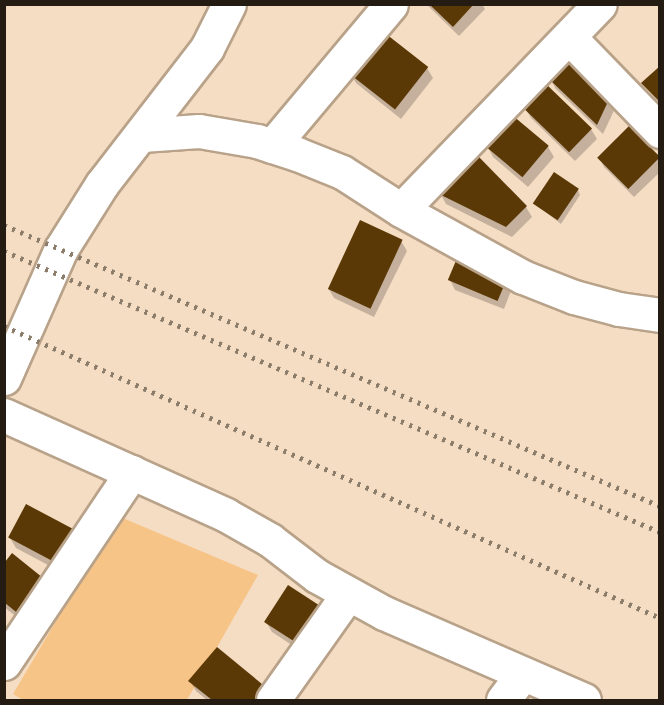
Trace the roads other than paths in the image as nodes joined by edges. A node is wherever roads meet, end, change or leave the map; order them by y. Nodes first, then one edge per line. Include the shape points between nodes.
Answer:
1 (229, 4) edge
2 (391, 4) edge
3 (600, 4) edge
4 (569, 37) junction
5 (660, 131) edge
6 (142, 135) junction
7 (272, 146) junction
8 (401, 210) junction
9 (660, 315) edge
10 (4, 378) edge
11 (4, 415) edge
12 (132, 472) junction
13 (348, 594) junction
14 (4, 663) edge
15 (522, 675) junction
16 (273, 700) edge
17 (503, 700) edge
18 (584, 700) edge

1 - 6 street via 207,48
2 - 7 street
3 - 4 street
4 - 5 street
4 - 8 street
6 - 7 street via 199,131
6 - 10 street via 102,184 61,249
7 - 8 street via 342,172
8 - 9 street via 523,277 574,297
11 - 12 street
12 - 13 street via 226,515
12 - 14 street
13 - 15 street
13 - 16 street
15 - 17 street
15 - 18 street

